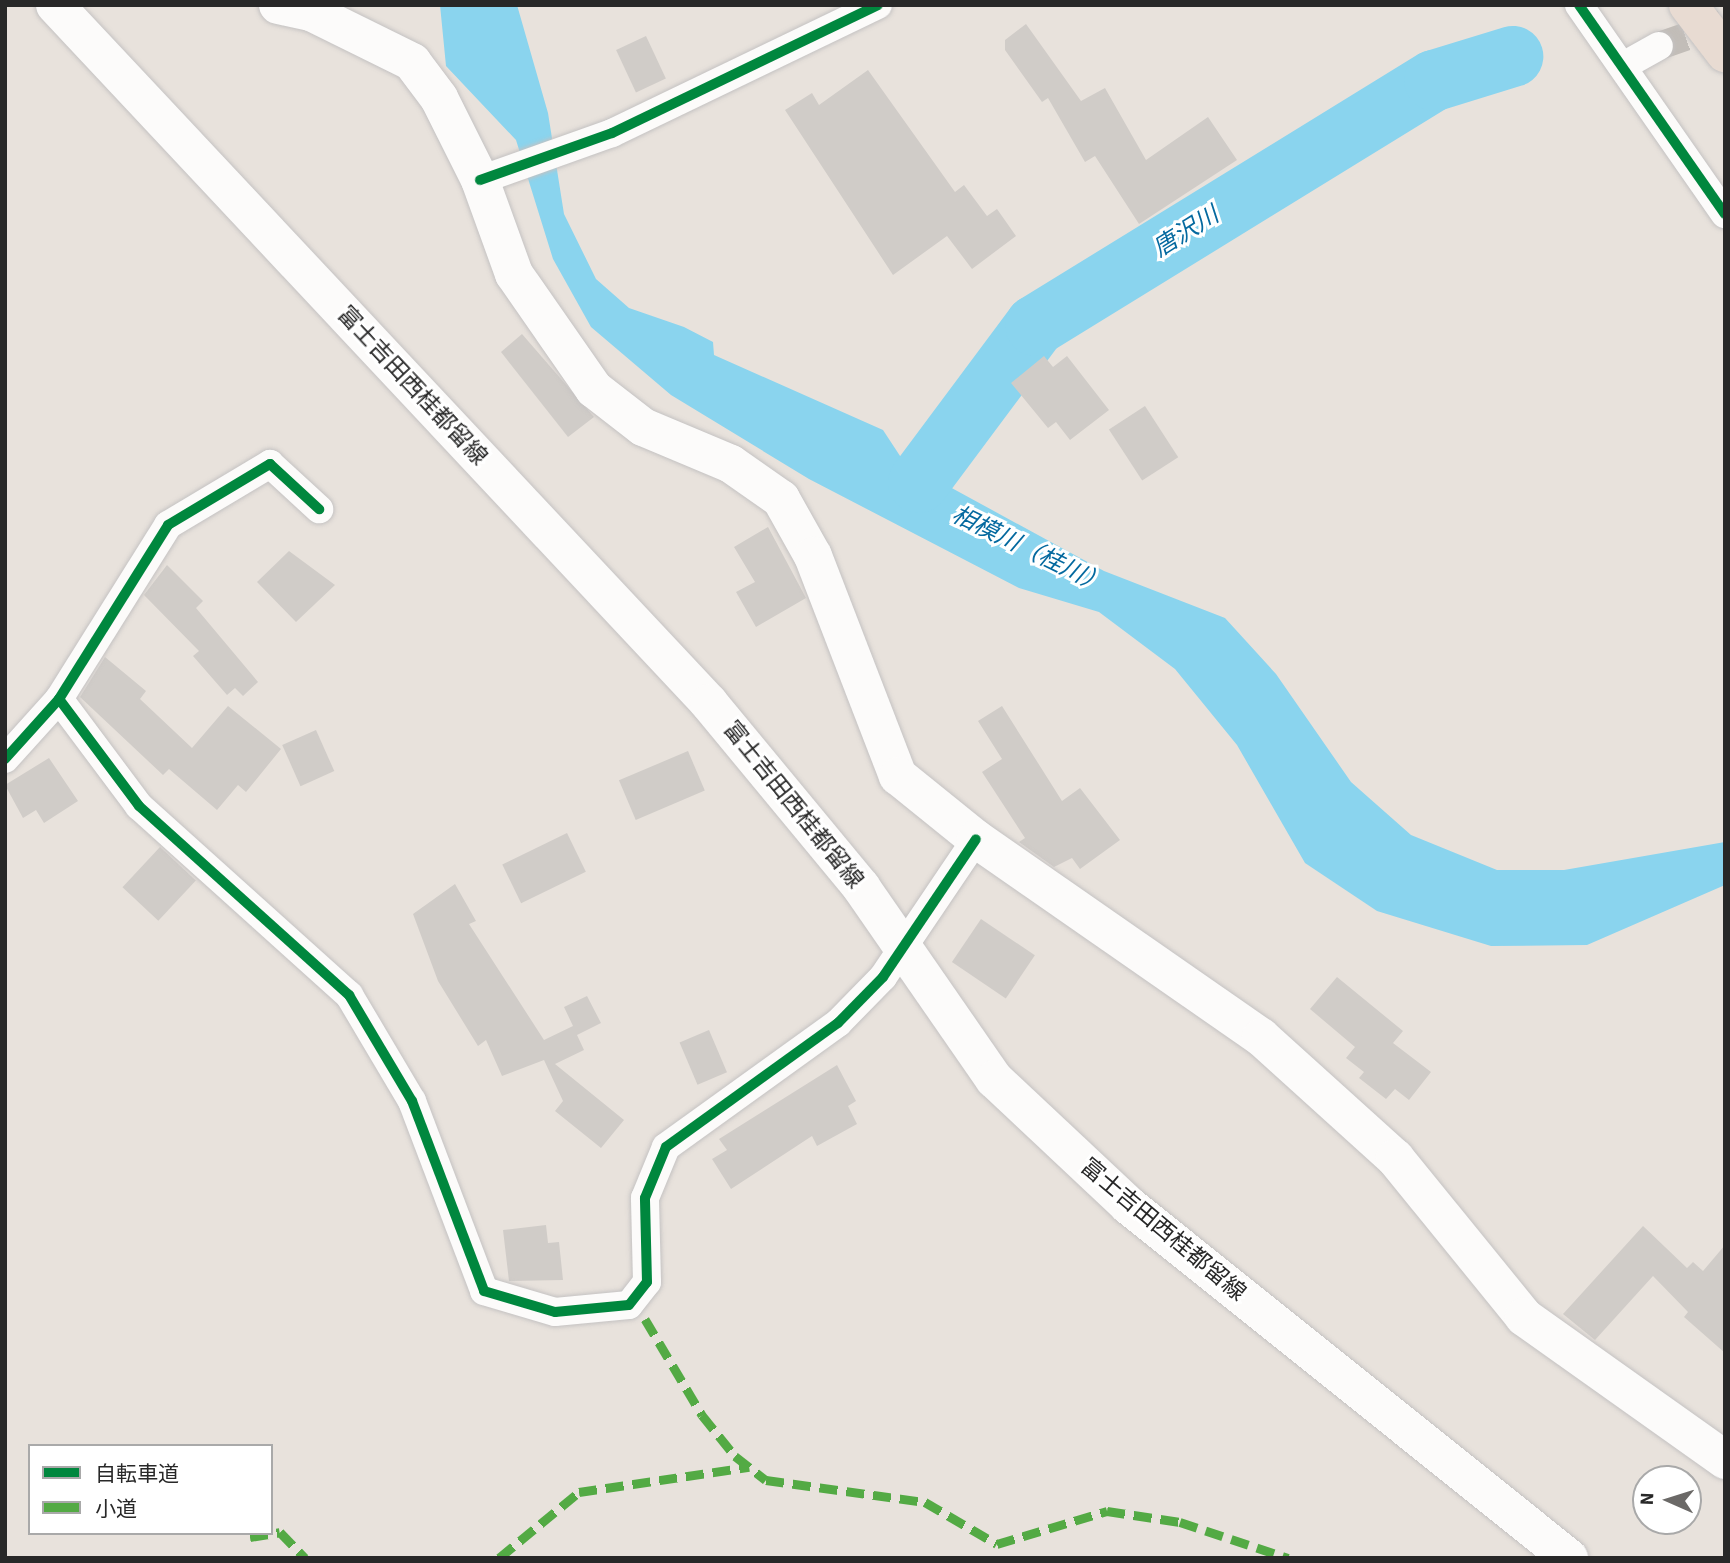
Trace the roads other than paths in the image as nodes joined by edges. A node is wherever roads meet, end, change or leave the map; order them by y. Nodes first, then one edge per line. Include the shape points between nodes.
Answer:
1 (55, 5) edge
2 (278, 5) edge
3 (878, 5) edge
4 (1579, 5) edge
5 (1688, 5) edge
6 (1659, 46) tunnel mouth
7 (1725, 53) edge
8 (1623, 65) junction
9 (494, 173) junction
10 (1725, 214) edge
11 (318, 509) dead end
12 (59, 699) junction
13 (5, 759) edge
14 (976, 839) junction
15 (1725, 1460) edge
16 (1569, 1558) edge

1 - 16 main road, 富士吉田西桂都留線 via 709,703 861,887 994,1079 1128,1205
2 - 9 main road via 311,12 412,62
3 - 9 street via 611,133
4 - 8 street
5 - 7 highway
6 - 8 street
8 - 10 street
9 - 14 main road via 514,274 594,389 643,427 731,464 780,499 813,556 898,776
11 - 12 street via 270,464 168,525
12 - 13 street
12 - 14 street via 139,806 349,995 412,1101 484,1291 555,1312 629,1305 647,1282 645,1198 666,1147 838,1023 883,977
14 - 15 main road via 1261,1037 1395,1158 1524,1317

